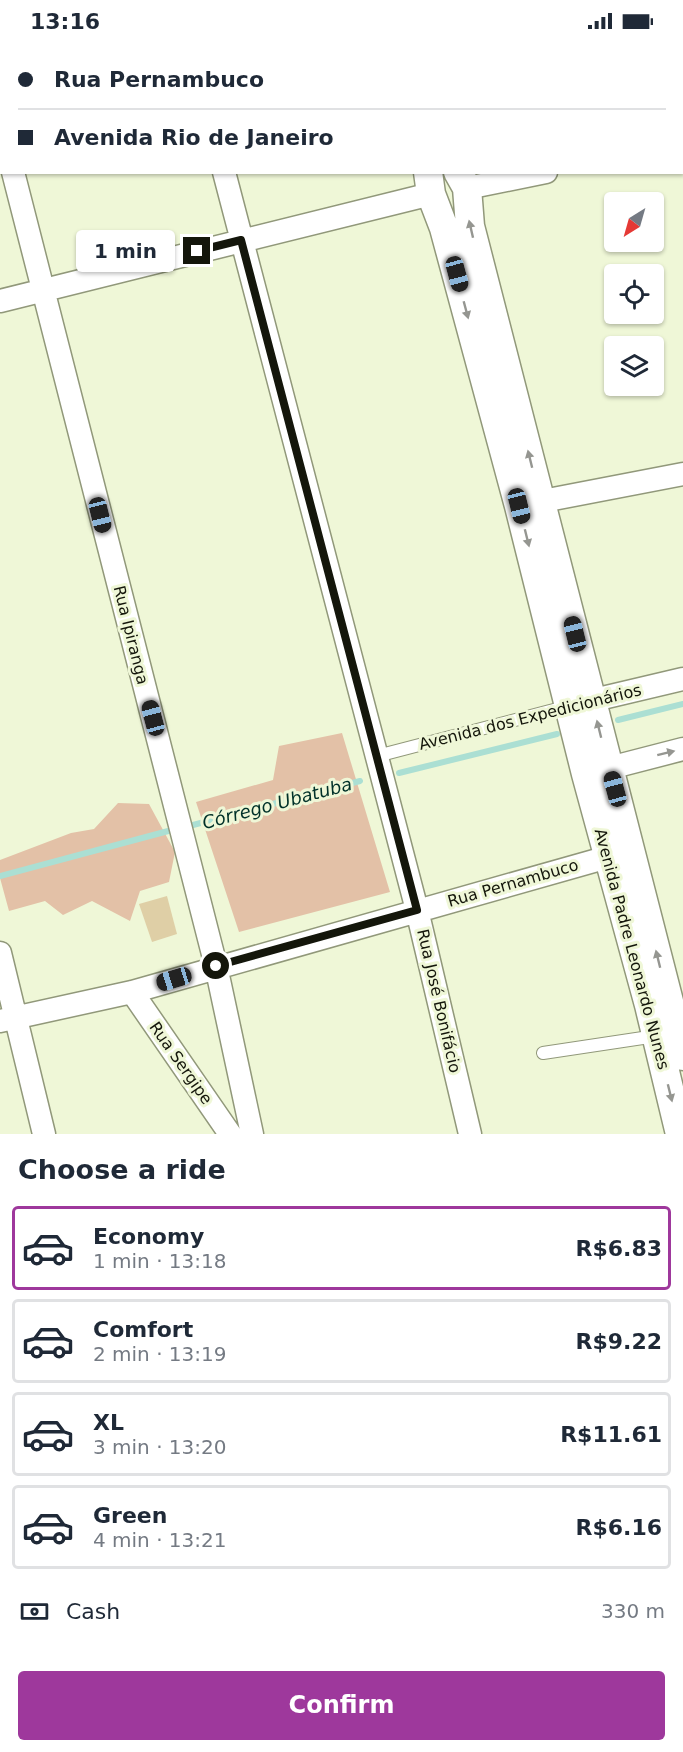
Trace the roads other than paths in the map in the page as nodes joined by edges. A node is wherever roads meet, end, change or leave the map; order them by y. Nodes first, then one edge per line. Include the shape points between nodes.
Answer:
1 (14, 174) edge
2 (224, 174) edge
3 (525, 174) edge
4 (462, 180) edge
5 (430, 183) edge
6 (241, 240) junction
7 (43, 290) junction
8 (0, 301) edge
9 (683, 474) edge
10 (530, 503) junction
11 (683, 679) edge
12 (580, 703) junction
13 (683, 749) edge
14 (376, 756) junction
15 (597, 771) junction
16 (619, 855) junction
17 (417, 910) junction
18 (0, 953) edge
19 (216, 966) junction
20 (132, 992) junction
21 (667, 1000) edge
22 (8, 1019) edge
23 (656, 1036) junction
24 (543, 1053) dead end
25 (683, 1056) edge
26 (44, 1134) edge
27 (230, 1134) edge
28 (252, 1134) edge
29 (470, 1134) edge
30 (680, 1134) edge

1 - 7 street, Rua Ipiranga
2 - 6 street, Rua José Bonifácio
3 - 4 street
4 - 5 street via 459,200 451,204 441,202
10 -> 4 street, Avenida Padre Leonardo Nunes
5 - 6 street
5 -> 10 street, Avenida Padre Leonardo Nunes
6 - 7 street
6 - 14 street, Rua José Bonifácio
7 - 8 street
7 - 19 street, Rua Ipiranga
9 - 10 street
10 - 12 street, Avenida Padre Leonardo Nunes
11 - 12 street, Avenida dos Expedicionários
12 - 14 lane, Avenida dos Expedicionários
12 - 15 street, Avenida Padre Leonardo Nunes
15 -> 13 street
14 - 17 street, Rua José Bonifácio
15 - 16 street, Avenida Padre Leonardo Nunes
16 - 17 street, Rua Pernambuco
16 - 21 street, Avenida Padre Leonardo Nunes
17 - 19 street, Rua Pernambuco
17 - 29 street, Rua José Bonifácio
18 - 22 street
19 - 20 street, Rua Pernambuco
19 - 28 street, Rua Ipiranga
20 - 22 street, Rua Pernambuco
20 - 27 street, Rua Sergipe
21 - 23 street, Avenida Padre Leonardo Nunes
21 - 25 street, Avenida Padre Leonardo Nunes
22 - 26 street
23 - 24 lane
23 -> 30 street, Avenida Padre Leonardo Nunes

